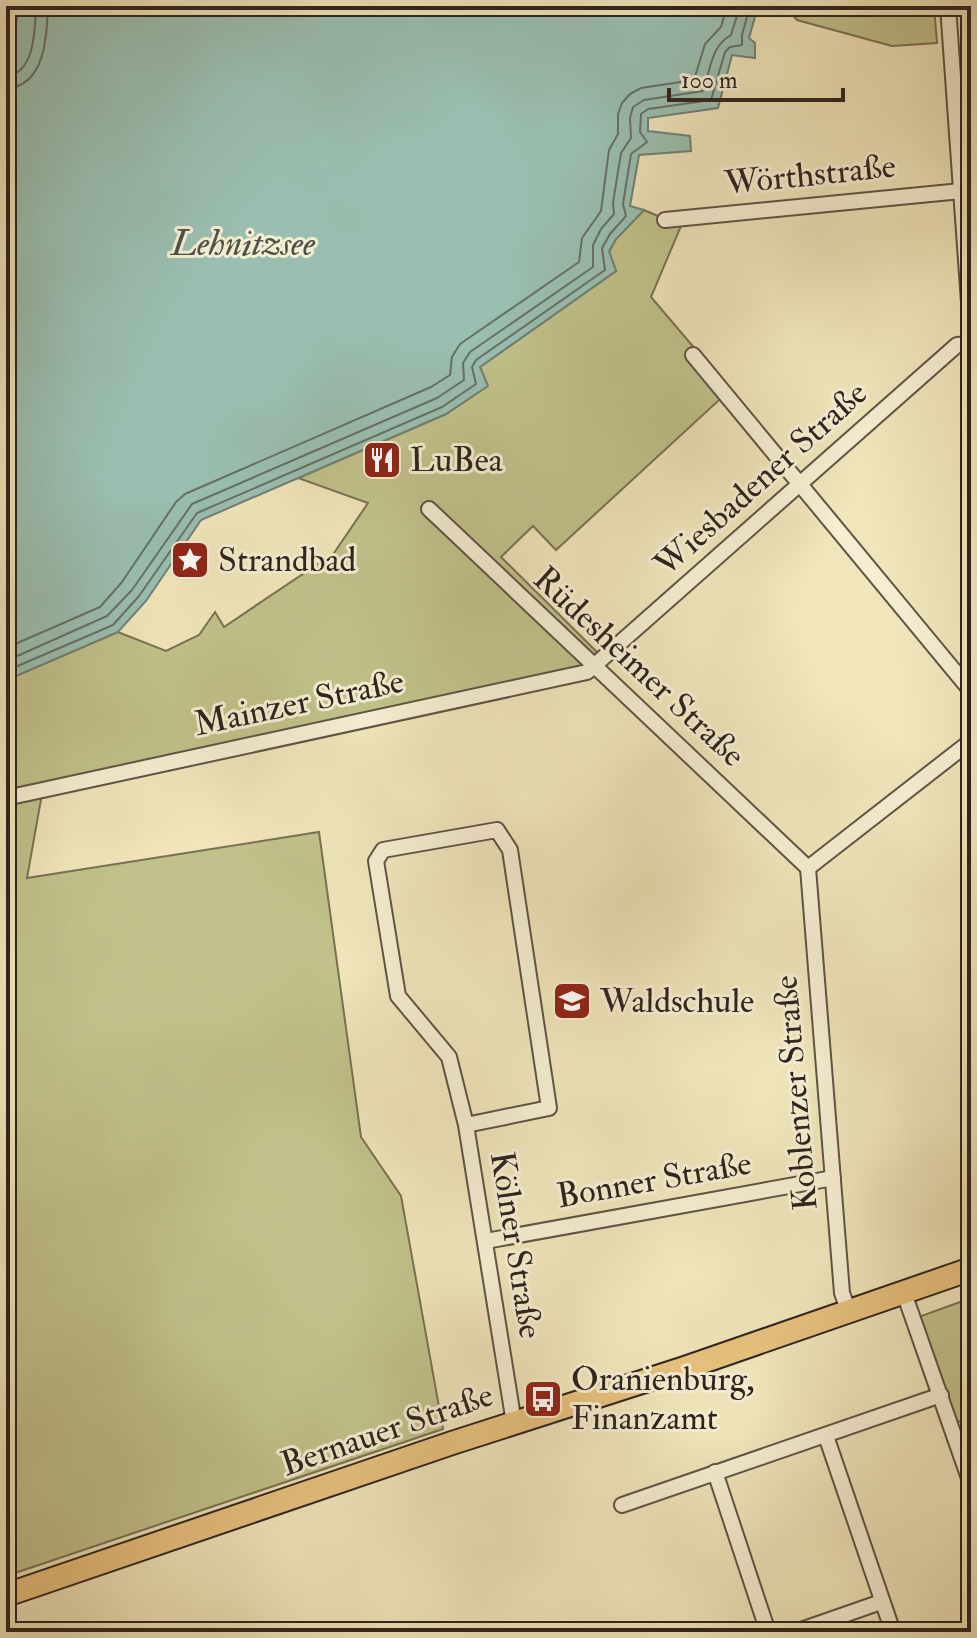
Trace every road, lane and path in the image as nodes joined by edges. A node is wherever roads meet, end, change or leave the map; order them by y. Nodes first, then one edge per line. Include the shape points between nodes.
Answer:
1 (948, 6) edge
2 (971, 103) edge
3 (955, 106) junction
4 (961, 191) junction
5 (665, 220) dead end
6 (971, 324) edge
7 (971, 331) edge
8 (971, 344) edge
9 (693, 355) dead end
10 (801, 484) junction
11 (429, 509) dead end
12 (594, 667) junction
13 (971, 691) edge
14 (971, 741) edge
15 (15, 796) dead end
16 (808, 868) junction
17 (466, 1125) junction
18 (833, 1178) junction
19 (486, 1241) junction
20 (971, 1269) edge
21 (904, 1293) junction
22 (849, 1312) junction
23 (941, 1395) junction
24 (514, 1423) junction
25 (826, 1436) junction
26 (715, 1472) junction
27 (971, 1484) edge
28 (622, 1505) dead end
29 (6, 1595) edge
30 (881, 1602) junction
31 (768, 1632) edge
32 (795, 1632) edge
33 (893, 1632) edge

1 - 3 street
2 - 3 street
3 - 4 street
4 - 5 street, Wörthstraße
4 - 6 street
6 - 7 street
8 - 10 street, Wiesbadener Straße via 957,345
9 - 10 street
10 - 12 street, Wiesbadener Straße
10 - 13 street
11 - 12 street, Rüdesheimer Straße
12 - 15 street, Mainzer Straße
12 - 16 street, Rüdesheimer Straße
14 - 16 street
16 - 18 street, Koblenzer Straße
17 - 17 street, Kölner Straße via 549,1108 510,850 497,830 383,850 376,861 398,996 449,1057
17 - 19 street, Kölner Straße
18 - 19 street, Bonner Straße
18 - 22 street, Koblenzer Straße via 842,1293
19 - 24 street, Kölner Straße
20 - 21 main road, Bernauer Straße
21 - 22 main road, Bernauer Straße
21 - 23 street
22 - 24 main road, Bernauer Straße
23 - 25 street
23 - 27 street
24 - 29 main road, Bernauer Straße
25 - 26 street
25 - 30 street
26 - 28 street
26 - 31 street
30 - 32 street
30 - 33 street

